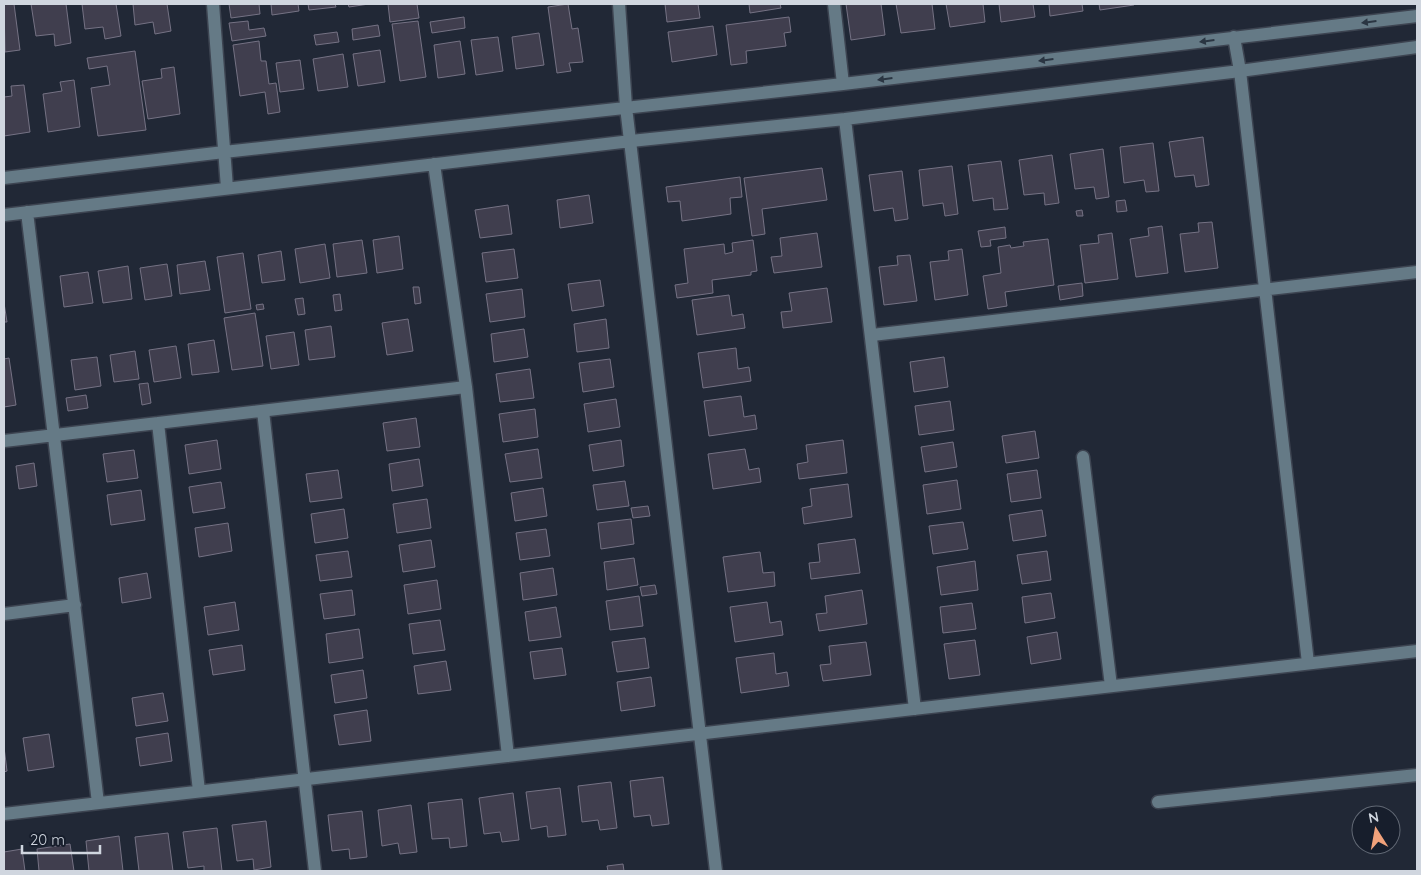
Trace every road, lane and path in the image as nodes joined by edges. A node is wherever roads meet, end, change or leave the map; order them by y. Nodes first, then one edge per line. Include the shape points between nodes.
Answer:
1 (213, 4) edge
2 (619, 4) edge
3 (834, 4) edge
4 (1417, 16) edge
5 (1234, 37) junction
6 (1417, 47) edge
7 (1240, 72) junction
8 (842, 84) junction
9 (626, 107) junction
10 (846, 119) junction
11 (631, 141) junction
12 (224, 152) junction
13 (434, 164) junction
14 (4, 178) edge
15 (227, 188) junction
16 (27, 212) junction
17 (4, 215) edge
18 (1417, 272) edge
19 (1266, 290) junction
20 (872, 335) junction
21 (466, 387) junction
22 (263, 411) junction
23 (158, 423) junction
24 (54, 435) junction
25 (4, 441) edge
26 (1083, 457) dead end
27 (75, 605) junction
28 (4, 614) edge
29 (1417, 650) edge
30 (1308, 663) junction
31 (1112, 686) junction
32 (915, 709) junction
33 (700, 734) junction
34 (508, 756) junction
35 (1417, 775) edge
36 (305, 779) junction
37 (200, 791) junction
38 (1158, 802) dead end
39 (98, 803) junction
40 (4, 814) edge
41 (315, 871) edge
42 (716, 871) edge

1 - 12 street
2 - 9 street
3 - 8 street
4 -> 5 street
5 - 7 street
5 -> 8 street
6 - 7 street
7 - 10 street
7 - 19 street
8 - 9 street
9 - 11 street
9 - 12 street
10 - 11 street
10 - 20 street
11 - 13 street
11 - 33 street
12 - 14 street
12 - 15 street
13 - 15 street
13 - 21 street
15 - 16 street
16 - 17 street
16 - 24 street
18 - 19 street
19 - 20 street
19 - 30 street
20 - 32 street
21 - 22 street
21 - 34 street
22 - 23 street
22 - 36 street
23 - 24 street
23 - 37 street
24 - 25 street
24 - 27 street
26 - 31 street
27 - 28 street
27 - 39 street
29 - 30 street
30 - 31 street
31 - 32 street
32 - 33 street
33 - 34 street
33 - 42 street
34 - 36 street
35 - 38 street
36 - 37 street
36 - 41 street
37 - 39 street
39 - 40 street

